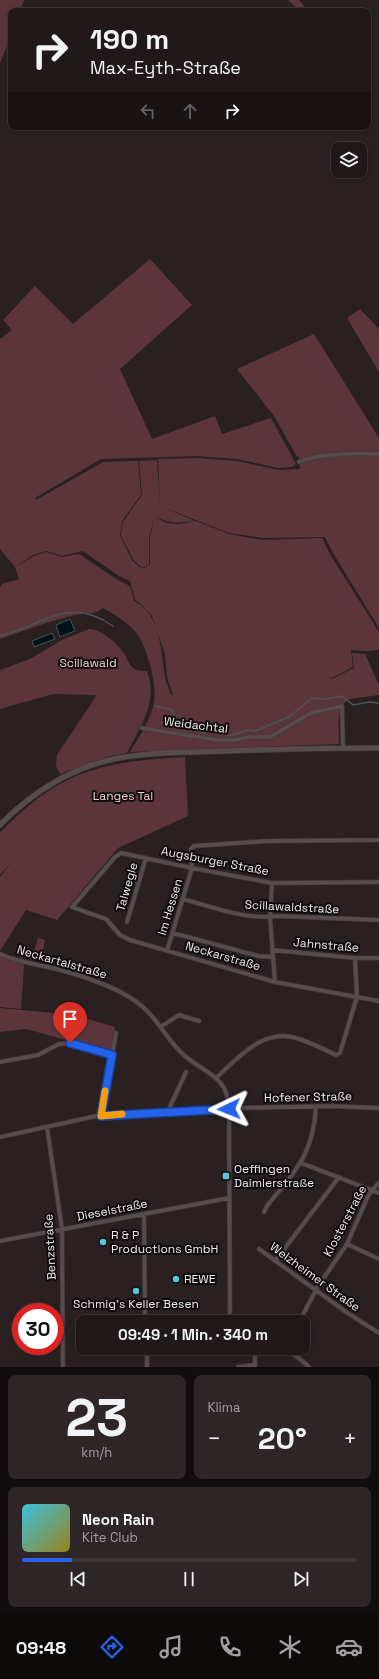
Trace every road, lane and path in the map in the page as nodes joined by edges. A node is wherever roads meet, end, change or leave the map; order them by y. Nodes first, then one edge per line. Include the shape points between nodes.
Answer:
1 (379, 454) edge
2 (299, 462) dead end
3 (142, 728) dead end
4 (343, 748) junction
5 (379, 748) edge
6 (0, 825) edge
7 (379, 840) edge
8 (146, 858) junction
9 (192, 868) junction
10 (379, 882) edge
11 (272, 883) junction
12 (182, 900) junction
13 (72, 907) joint
14 (270, 917) junction
15 (379, 920) edge
16 (127, 922) dead end
17 (172, 933) junction
18 (272, 950) junction
19 (167, 951) junction
20 (0, 954) edge
21 (273, 957) junction
22 (354, 958) junction
23 (379, 958) edge
24 (275, 982) junction
25 (356, 997) junction
26 (379, 1000) edge
27 (199, 1021) dead end
28 (162, 1026) junction
29 (116, 1033) dead end
30 (112, 1055) junction
31 (0, 1062) edge
32 (186, 1072) dead end
33 (216, 1078) junction
34 (316, 1107) junction
35 (379, 1108) edge
36 (229, 1109) junction
37 (168, 1111) junction
38 (101, 1116) junction
39 (46, 1127) junction
40 (0, 1137) edge
41 (301, 1164) junction
42 (339, 1177) junction
43 (379, 1183) edge
44 (372, 1190) junction
45 (379, 1193) edge
46 (229, 1198) junction
47 (264, 1212) dead end
48 (144, 1214) junction
49 (62, 1229) junction
50 (0, 1241) edge
51 (347, 1244) junction
52 (259, 1249) dead end
53 (379, 1254) edge
54 (378, 1258) edge
55 (275, 1261) junction
56 (316, 1291) junction
57 (145, 1315) edge
58 (230, 1315) edge
59 (303, 1315) edge
60 (379, 1333) edge
61 (147, 1355) edge
62 (255, 1355) edge
63 (294, 1355) edge
64 (255, 1366) edge
65 (63, 1367) edge
66 (148, 1367) edge
67 (238, 1367) edge
68 (309, 1367) edge

1 - 2 street via 309,458
3 - 4 street, Weidachtal via 217,740 235,740 248,736 270,737 311,713 342,706
4 - 5 main road
4 - 6 main road via 143,755 106,761 68,775 45,788 16,809
7 - 9 street via 268,841 194,846 191,849
8 - 9 street, Augsburger Straße
8 - 13 street, Augsburger Straße via 118,854
8 - 16 street, Talwegle
9 - 11 street, Augsburger Straße
9 - 12 street, Im Hessen
10 - 11 street, Augsburger Straße
11 - 14 street
12 - 14 street, Scillawaldstraße via 240,914
12 - 17 street, Im Hessen
13 - 19 street, Neckarstraße via 106,919 120,935 130,940
14 - 15 street, Scillawaldstraße
14 - 18 street
17 - 19 street, Im Hessen
17 - 21 street via 258,956
18 - 21 street
18 - 22 street, Jahnstraße
19 - 24 street, Neckarstraße
20 - 28 street, Neckartalstraße via 64,971 113,988 135,1000
21 - 24 street
22 - 23 street, Jahnstraße
22 - 25 street
24 - 25 street, Neckarstraße
25 - 26 street, Neckarstraße
25 - 33 street via 342,1051 339,1054 336,1055 295,1037 265,1038 246,1050
27 - 28 street via 179,1015
28 - 33 street, Neckartalstraße via 170,1040 186,1056
29 - 30 street
30 - 31 street via 70,1043 59,1044 38,1055
30 - 38 street
32 - 37 street
33 - 36 street, Neckartalstraße via 227,1093
34 - 35 street, Hofener Straße
34 - 36 street, Hofener Straße
34 - 41 street via 312,1136
36 - 37 street, Hofener Straße
36 - 46 street, Neckartalstraße
37 - 38 street, Hofener Straße
38 - 39 street, Hofener Straße
39 - 40 street, Hofener Straße
39 - 49 street, Benzstraße
41 - 42 street
41 - 47 street
42 - 44 street
42 - 55 street
43 - 44 street, Klosterstraße
44 - 45 street
44 - 51 street, Klosterstraße
46 - 48 street, Dieselstraße
46 - 58 street, Neckartalstraße
48 - 49 street, Dieselstraße
48 - 57 street
49 - 50 street, Dieselstraße
49 - 65 street, Benzstraße
51 - 54 street
51 - 56 street, Klosterstraße
52 - 55 street, Welzheimer Straße
53 - 54 street
55 - 56 street, Welzheimer Straße
56 - 59 street, Klosterstraße
56 - 60 street, Welzheimer Straße
61 - 66 street
62 - 64 street
63 - 68 street
64 - 67 street

